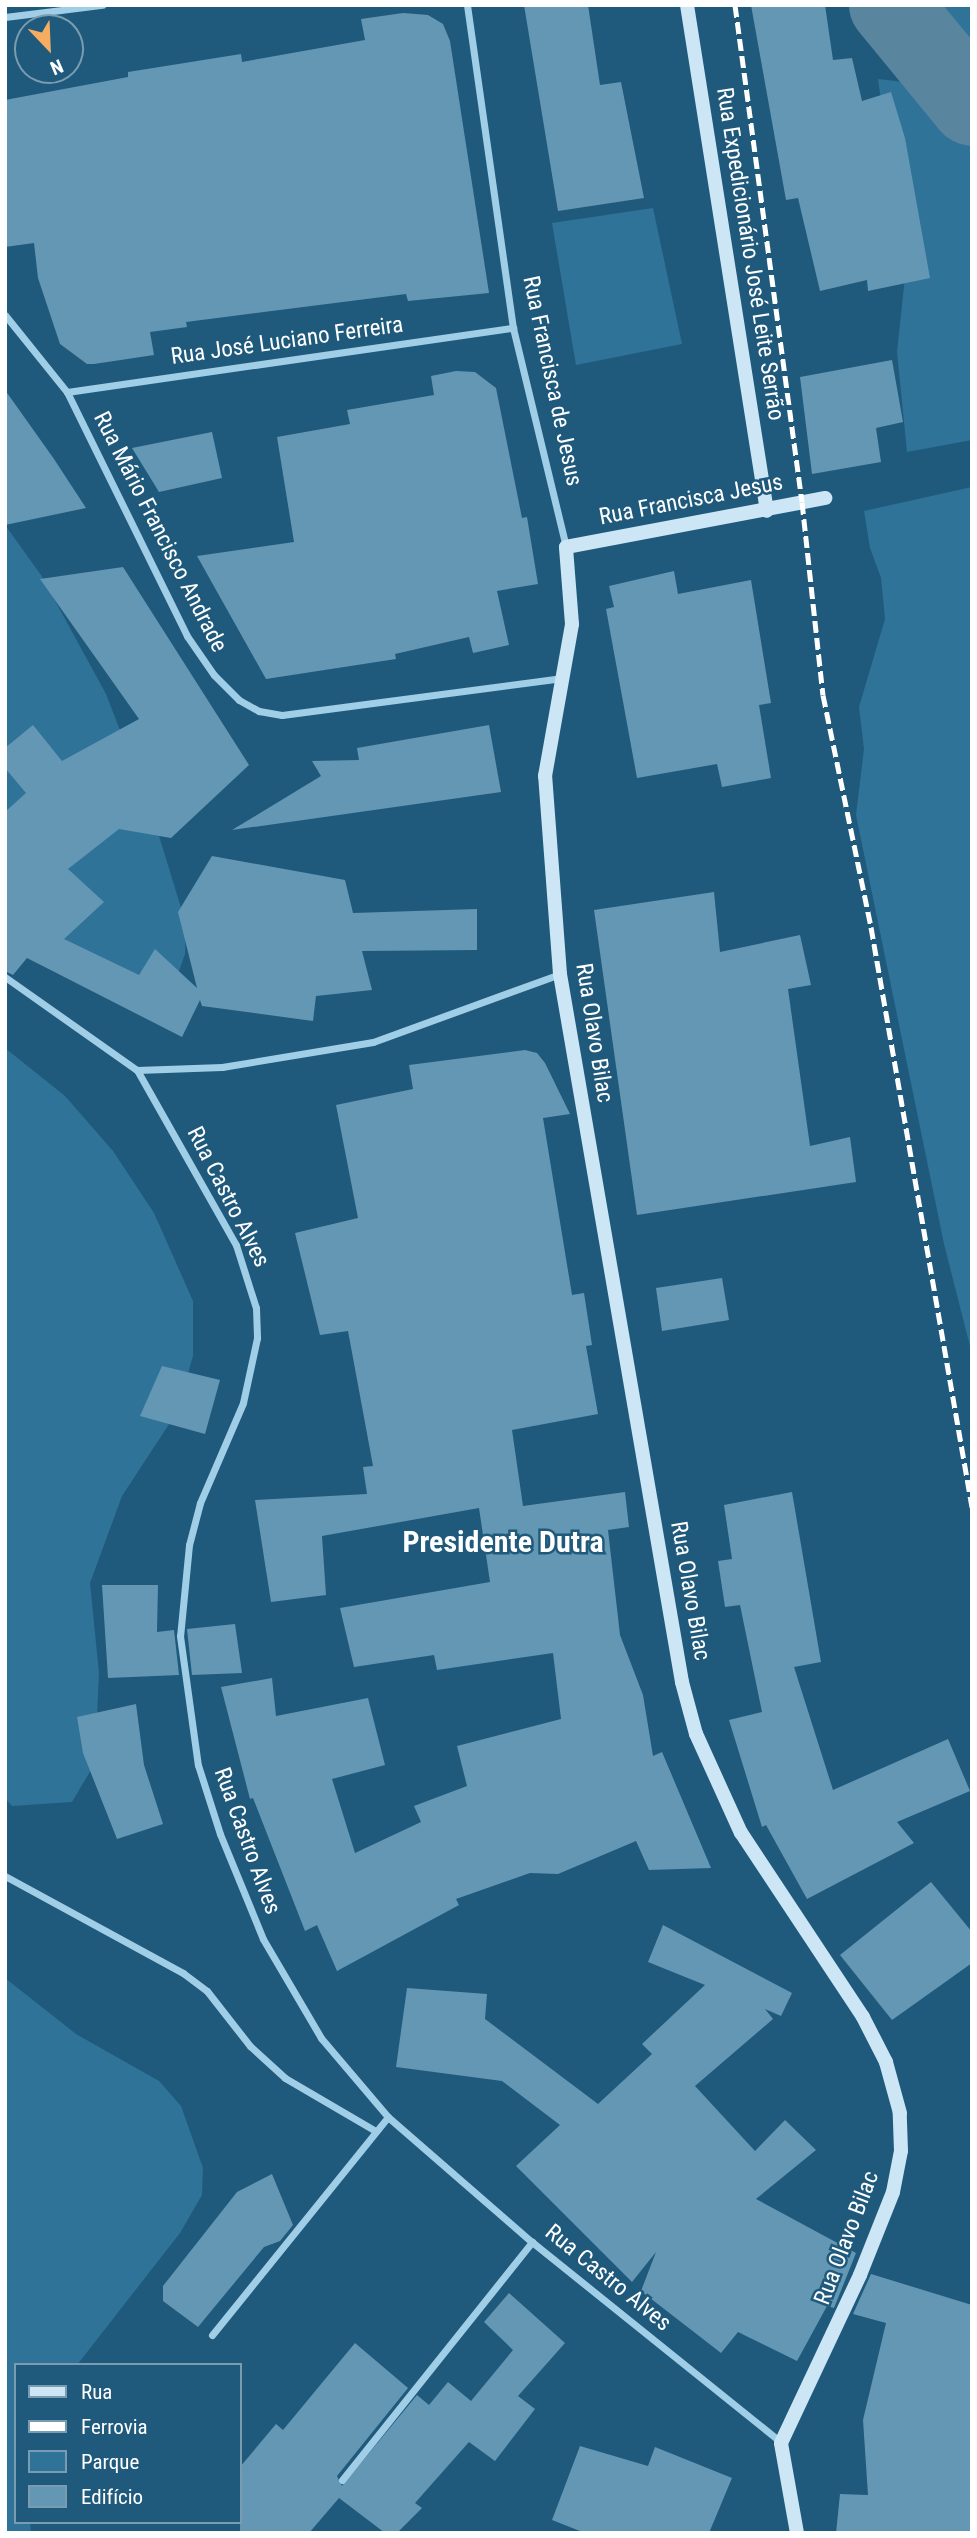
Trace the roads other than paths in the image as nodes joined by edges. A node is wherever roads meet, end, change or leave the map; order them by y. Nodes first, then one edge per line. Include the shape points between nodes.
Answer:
1 (102, 5) edge
2 (687, 5) edge
3 (468, 8) edge
4 (5, 17) edge
5 (5, 315) edge
6 (513, 328) junction
7 (67, 392) junction
8 (825, 498) dead end
9 (767, 511) junction
10 (566, 547) junction
11 (564, 678) junction
12 (560, 974) junction
13 (5, 976) edge
14 (137, 1070) junction
15 (5, 1876) edge
16 (388, 2117) junction
17 (374, 2130) junction
18 (531, 2242) junction
19 (212, 2335) dead end
20 (781, 2443) junction
21 (342, 2480) dead end
22 (797, 2533) edge

1 - 4 street
2 - 9 street, Rua Expedicionário José Leite Serrão
3 - 6 street, Rua Francisca de Jesus
5 - 7 street, Rua Mário Francisco Andrade
6 - 7 street, Rua José Luciano Ferreira
6 - 10 street, Rua Francisca de Jesus
7 - 11 street, Rua Mário Francisco Andrade via 187,636 214,675 239,700 258,711 282,715
8 - 9 street, Rua Francisca Jesus
9 - 10 street, Rua Francisca Jesus
10 - 11 street, Rua Francisca de Jesus via 572,624
11 - 12 street, Rua Olavo Bilac via 552,719 545,776
12 - 14 street via 373,1042 222,1067
12 - 20 street, Rua Olavo Bilac via 682,1682 696,1734 741,1833 863,2017 886,2062 900,2113 901,2151 893,2192 860,2275
13 - 14 street
14 - 16 street, Rua Castro Alves via 236,1245 256,1308 257,1338 243,1403 201,1503 183,1583 180,1636 198,1765 220,1834 263,1939 321,2038
15 - 17 street via 183,1973 207,1991 250,2046 285,2078
16 - 17 street
16 - 18 street, Rua Castro Alves
17 - 19 street via 300,2230
18 - 20 street, Rua Castro Alves
18 - 21 street
20 - 22 street

